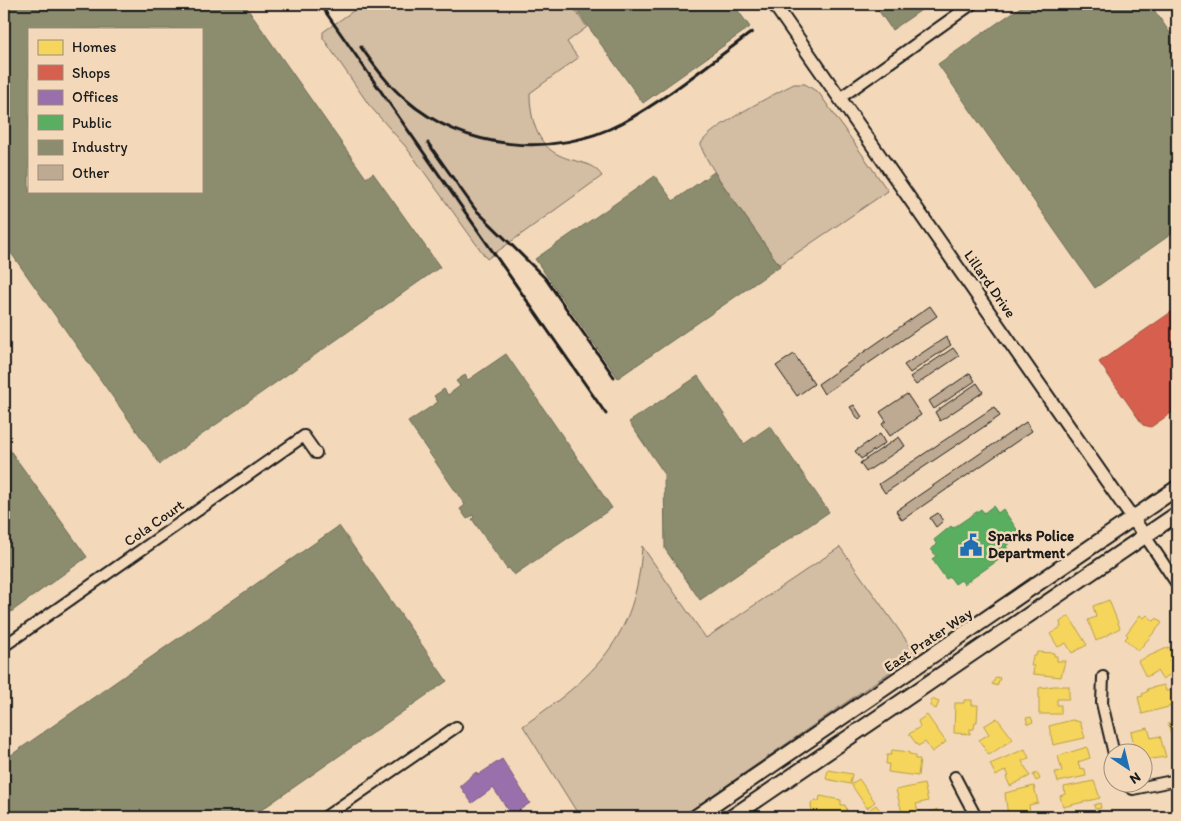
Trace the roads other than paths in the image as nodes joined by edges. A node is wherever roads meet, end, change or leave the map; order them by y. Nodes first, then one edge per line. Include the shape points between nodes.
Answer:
1 (774, 4) edge
2 (972, 4) edge
3 (840, 98) junction
4 (316, 453) dead end
5 (1177, 488) edge
6 (1177, 514) edge
7 (1133, 518) junction
8 (1145, 536) junction
9 (1177, 584) edge
10 (4, 646) edge
11 (1103, 677) dead end
12 (456, 727) dead end
13 (1112, 744) edge
14 (955, 777) dead end
15 (1177, 780) edge
16 (1154, 785) edge
17 (325, 817) edge
18 (696, 817) edge
19 (732, 817) edge
20 (976, 817) edge

1 - 3 street, Lillard Drive
2 - 3 street
3 - 7 street, Lillard Drive
4 - 10 street, Cola Court via 304,436
5 - 7 main road, East Prater Way
6 - 8 main road
7 - 8 street, Lillard Drive
7 - 18 main road, East Prater Way
8 - 9 street, Lillard Drive
8 - 19 main road
11 - 13 street via 1102,703
12 - 17 street
14 - 20 street
15 - 16 street

